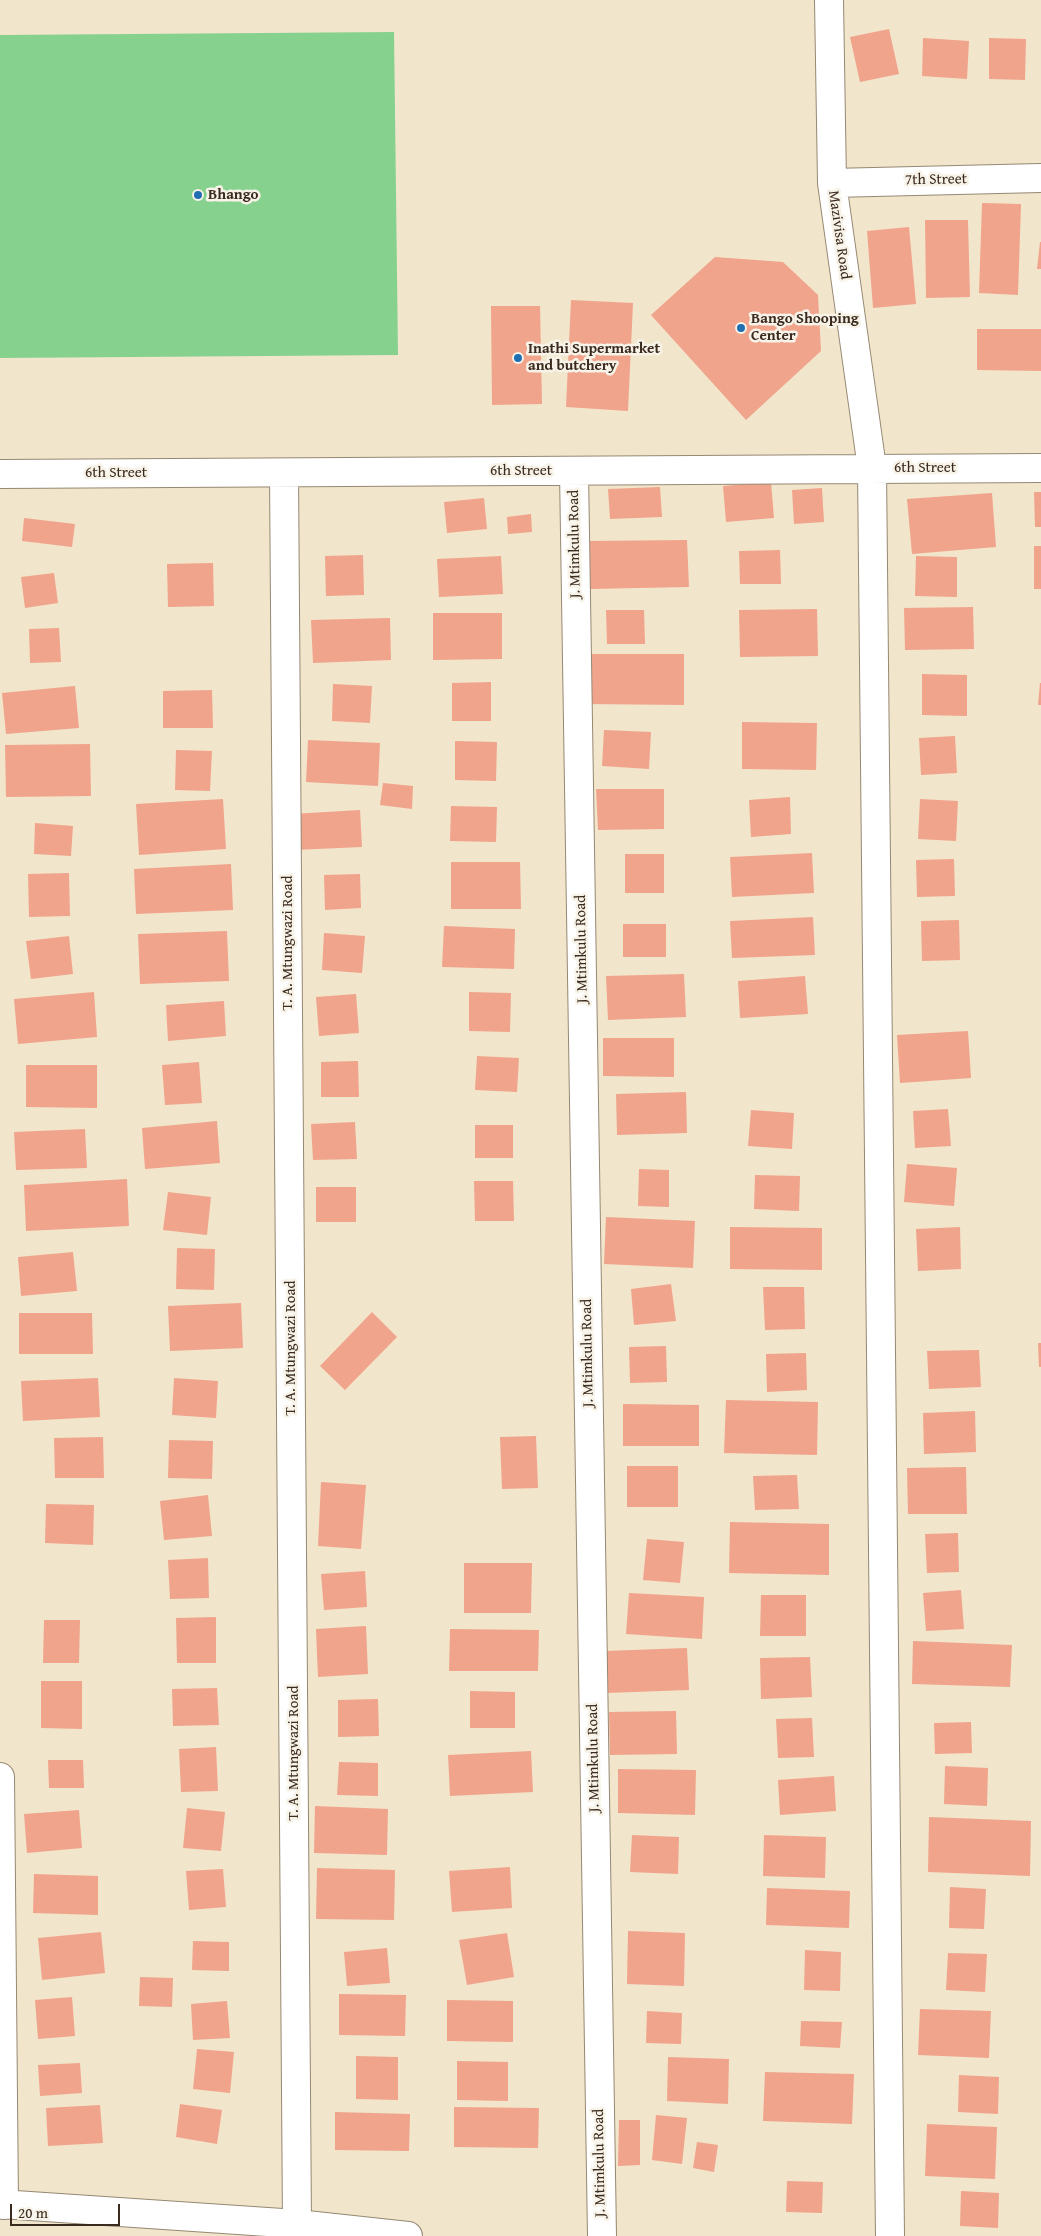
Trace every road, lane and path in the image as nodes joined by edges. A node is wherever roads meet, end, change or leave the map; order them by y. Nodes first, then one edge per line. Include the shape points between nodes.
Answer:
1 (829, 0) edge
2 (1041, 178) edge
3 (832, 183) junction
4 (872, 468) junction
5 (1041, 468) edge
6 (574, 471) junction
7 (284, 472) junction
8 (0, 474) edge
9 (0, 1777) edge
10 (2, 2205) edge
11 (297, 2224) junction
12 (408, 2236) edge
13 (602, 2236) edge
14 (890, 2236) edge

1 - 3 street, Mazivisa Road
2 - 3 street, 7th Street
3 - 4 street, Mazivisa Road
4 - 5 street, 6th Street
4 - 6 street, 6th Street
4 - 14 street, Mazivisa Road
6 - 7 street, 6th Street
6 - 13 street, J. Mtimkulu Road
7 - 8 street, 6th Street
7 - 11 street, T. A. Mtungwazi Road
9 - 10 street
10 - 11 street
11 - 12 street

